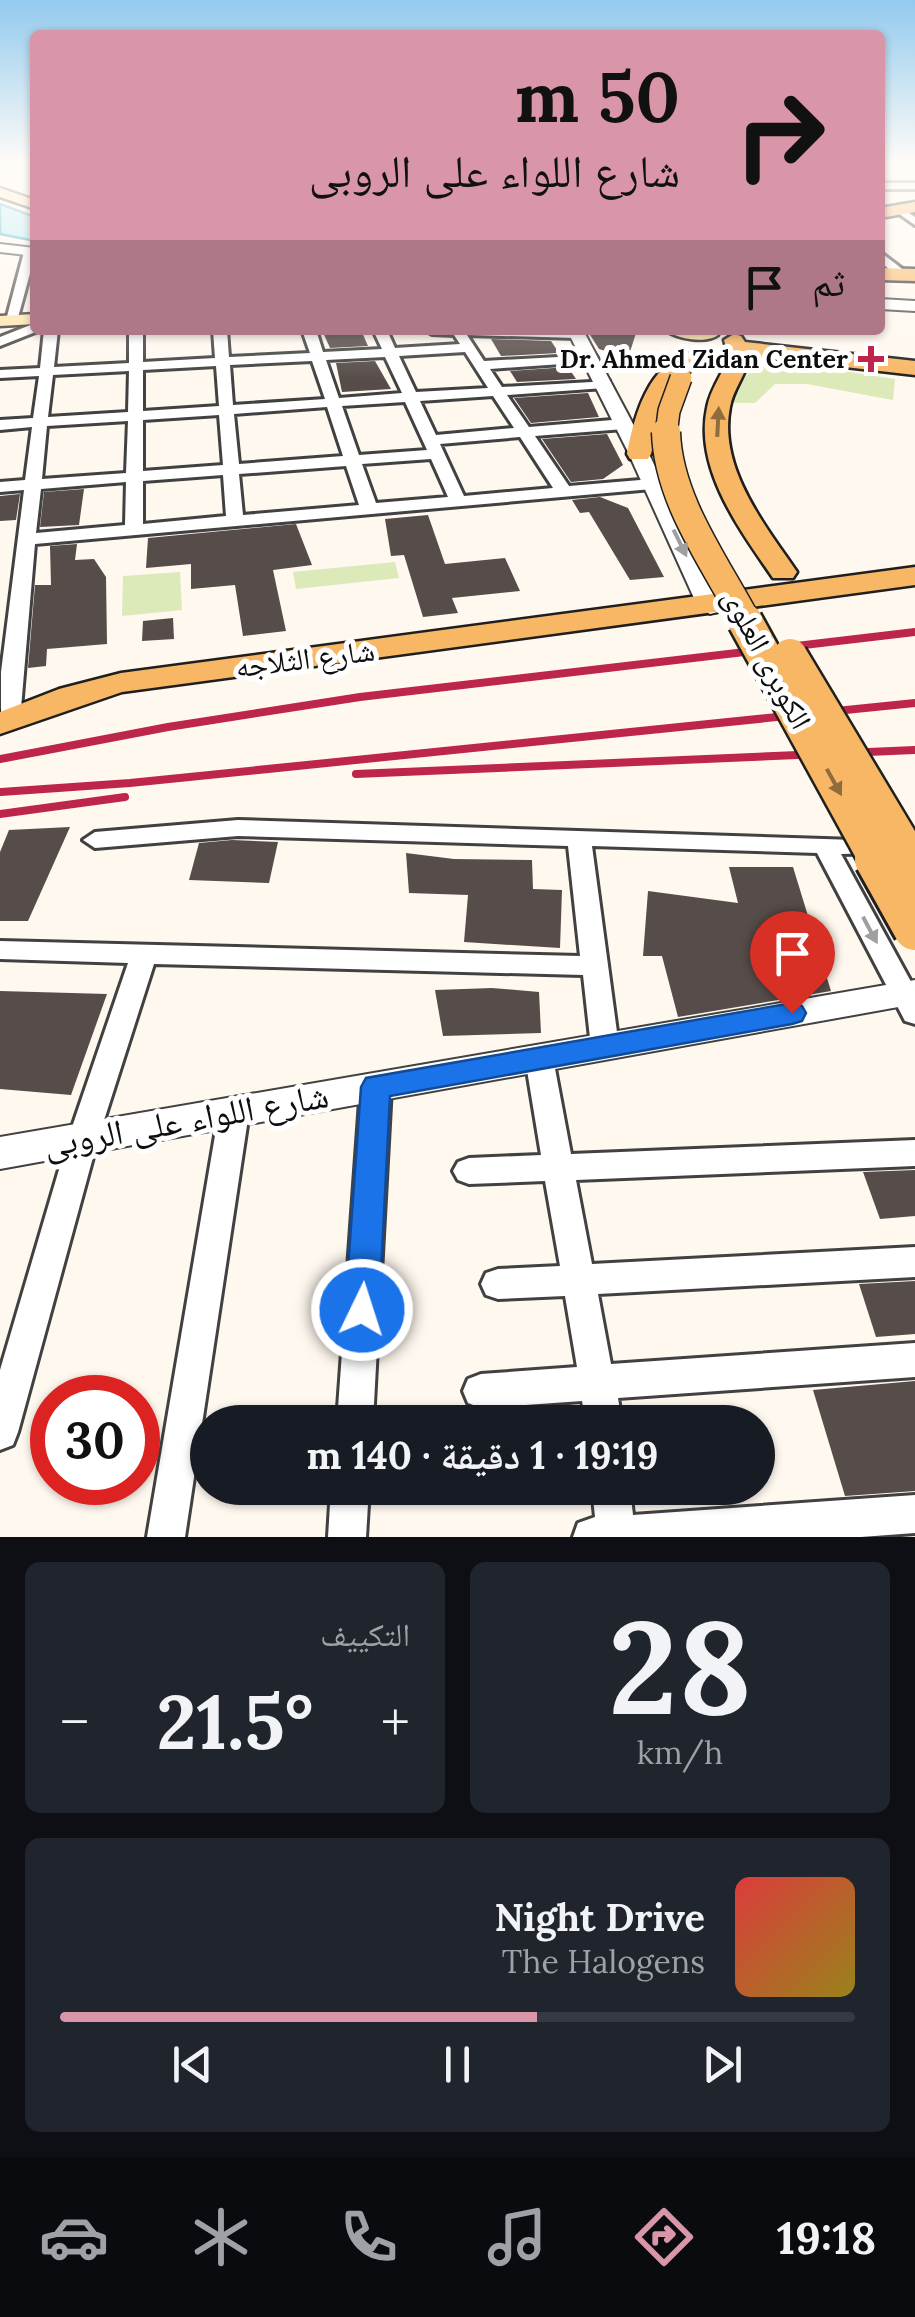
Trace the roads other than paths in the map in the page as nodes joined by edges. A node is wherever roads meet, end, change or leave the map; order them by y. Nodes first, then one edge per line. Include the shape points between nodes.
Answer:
1 (0, 248) edge
2 (30, 252) edge
3 (30, 258) edge
4 (0, 296) edge
5 (15, 302) edge
6 (885, 304) edge
7 (915, 306) edge
8 (30, 329) edge
9 (40, 335) edge
10 (136, 335) edge
11 (220, 335) edge
12 (312, 335) edge
13 (382, 335) edge
14 (461, 335) edge
15 (578, 335) edge
16 (729, 337) edge
17 (0, 342) edge
18 (469, 348) junction
19 (390, 352) junction
20 (318, 356) junction
21 (590, 358) junction
22 (222, 362) junction
23 (480, 365) junction
24 (135, 366) junction
25 (915, 368) edge
26 (46, 372) junction
27 (0, 374) edge
28 (690, 374) junction
29 (604, 384) junction
30 (497, 392) junction
31 (411, 397) junction
32 (334, 402) junction
33 (226, 410) junction
34 (134, 416) junction
35 (42, 422) junction
36 (624, 424) junction
37 (0, 425) edge
38 (524, 432) junction
39 (433, 447) junction
40 (640, 454) junction
41 (353, 460) junction
42 (231, 470) junction
43 (134, 477) junction
44 (32, 484) junction
45 (652, 484) junction
46 (0, 487) edge
47 (564, 492) junction
48 (458, 501) junction
49 (370, 509) junction
50 (235, 521) junction
51 (134, 530) junction
52 (28, 539) junction
53 (915, 554) edge
54 (24, 572) junction
55 (783, 572) junction
56 (0, 573) edge
57 (915, 576) edge
58 (706, 596) junction
59 (5, 672) edge
60 (5, 722) edge
61 (578, 839) junction
62 (96, 840) dead end
63 (825, 846) junction
64 (915, 847) edge
65 (915, 865) edge
66 (915, 929) edge
67 (0, 950) edge
68 (144, 954) junction
69 (594, 966) junction
70 (911, 1000) edge
71 (605, 1047) junction
72 (539, 1058) junction
73 (376, 1087) junction
74 (234, 1112) junction
75 (83, 1139) junction
76 (0, 1153) edge
77 (915, 1153) edge
78 (559, 1168) junction
79 (469, 1171) dead end
80 (915, 1262) edge
81 (580, 1280) junction
82 (498, 1284) dead end
83 (915, 1360) edge
84 (599, 1383) junction
85 (481, 1391) dead end
86 (355, 1405) edge
87 (602, 1405) edge
88 (0, 1432) edge
89 (349, 1505) edge
90 (611, 1505) edge
91 (915, 1514) edge
92 (609, 1536) edge
93 (166, 1537) edge
94 (347, 1537) edge

1 - 2 street
3 - 5 street
4 - 5 street
6 - 7 street
8 - 17 street
9 - 26 street
10 - 24 street
11 - 22 street
12 - 20 street
13 - 19 street
14 - 18 street
15 - 21 street
16 - 25 main road
16 - 28 main road
55 -> 16 main road via 721,461 718,406 739,362
18 - 19 street
18 - 23 street
19 - 20 street
19 - 31 street
20 - 22 street
20 - 32 street
21 - 23 street
21 - 29 street
22 - 24 street
22 - 33 street
23 - 30 street
24 - 26 street
24 - 34 street
26 - 27 street
26 - 35 street
28 - 40 main road via 660,382
28 - 65 main road, الكوبرى العلوى, bridge via 687,421 700,487 774,629
28 -> 66 main road, الكوبرى العلوى, bridge via 669,402 666,420 678,488
29 - 30 street
29 - 36 street
30 - 31 street
30 - 38 street
31 - 32 street
31 - 39 street
32 - 33 street
32 - 41 street
33 - 34 street
33 - 42 street
34 - 35 street
34 - 43 street
35 - 37 street
35 - 44 street
36 - 38 street
36 - 40 street
38 - 39 street
38 - 47 street
39 - 41 street
39 - 48 street
40 - 45 street
41 - 42 street
41 - 49 street
42 - 43 street
42 - 50 street
43 - 44 street
43 - 51 street
44 - 46 street
44 - 52 street
45 - 47 street
45 -> 58 street
47 - 48 street
48 - 49 street
49 - 50 street
50 - 51 street
51 - 52 street
52 - 54 street
53 - 55 main road, شارع الثلاجه
54 - 56 street
54 - 59 street
55 - 58 main road, شارع الثلاجه
57 - 58 main road, شارع الثلاجه
58 - 60 main road, شارع الثلاجه via 615,619 121,684
59 - 60 street
61 - 62 street via 238,828
61 - 63 street
61 - 69 street
63 - 64 street
63 -> 70 street
67 - 68 street
68 - 69 street
68 - 75 street
69 - 71 street
70 - 71 street, شارع اللواء على الروبى
71 - 72 street, شارع اللواء على الروبى
72 - 73 street, شارع اللواء على الروبى
72 - 78 street
73 - 74 street, شارع اللواء على الروبى
73 - 86 street
74 - 75 street, شارع اللواء على الروبى
74 - 93 street
75 - 76 street, شارع اللواء على الروبى
75 - 88 street
77 - 78 street
78 - 79 street
78 - 81 street
80 - 81 street
81 - 82 street
81 - 84 street
83 - 84 street
84 - 85 street
84 - 87 street
89 - 94 street
90 - 92 street
91 - 92 street

